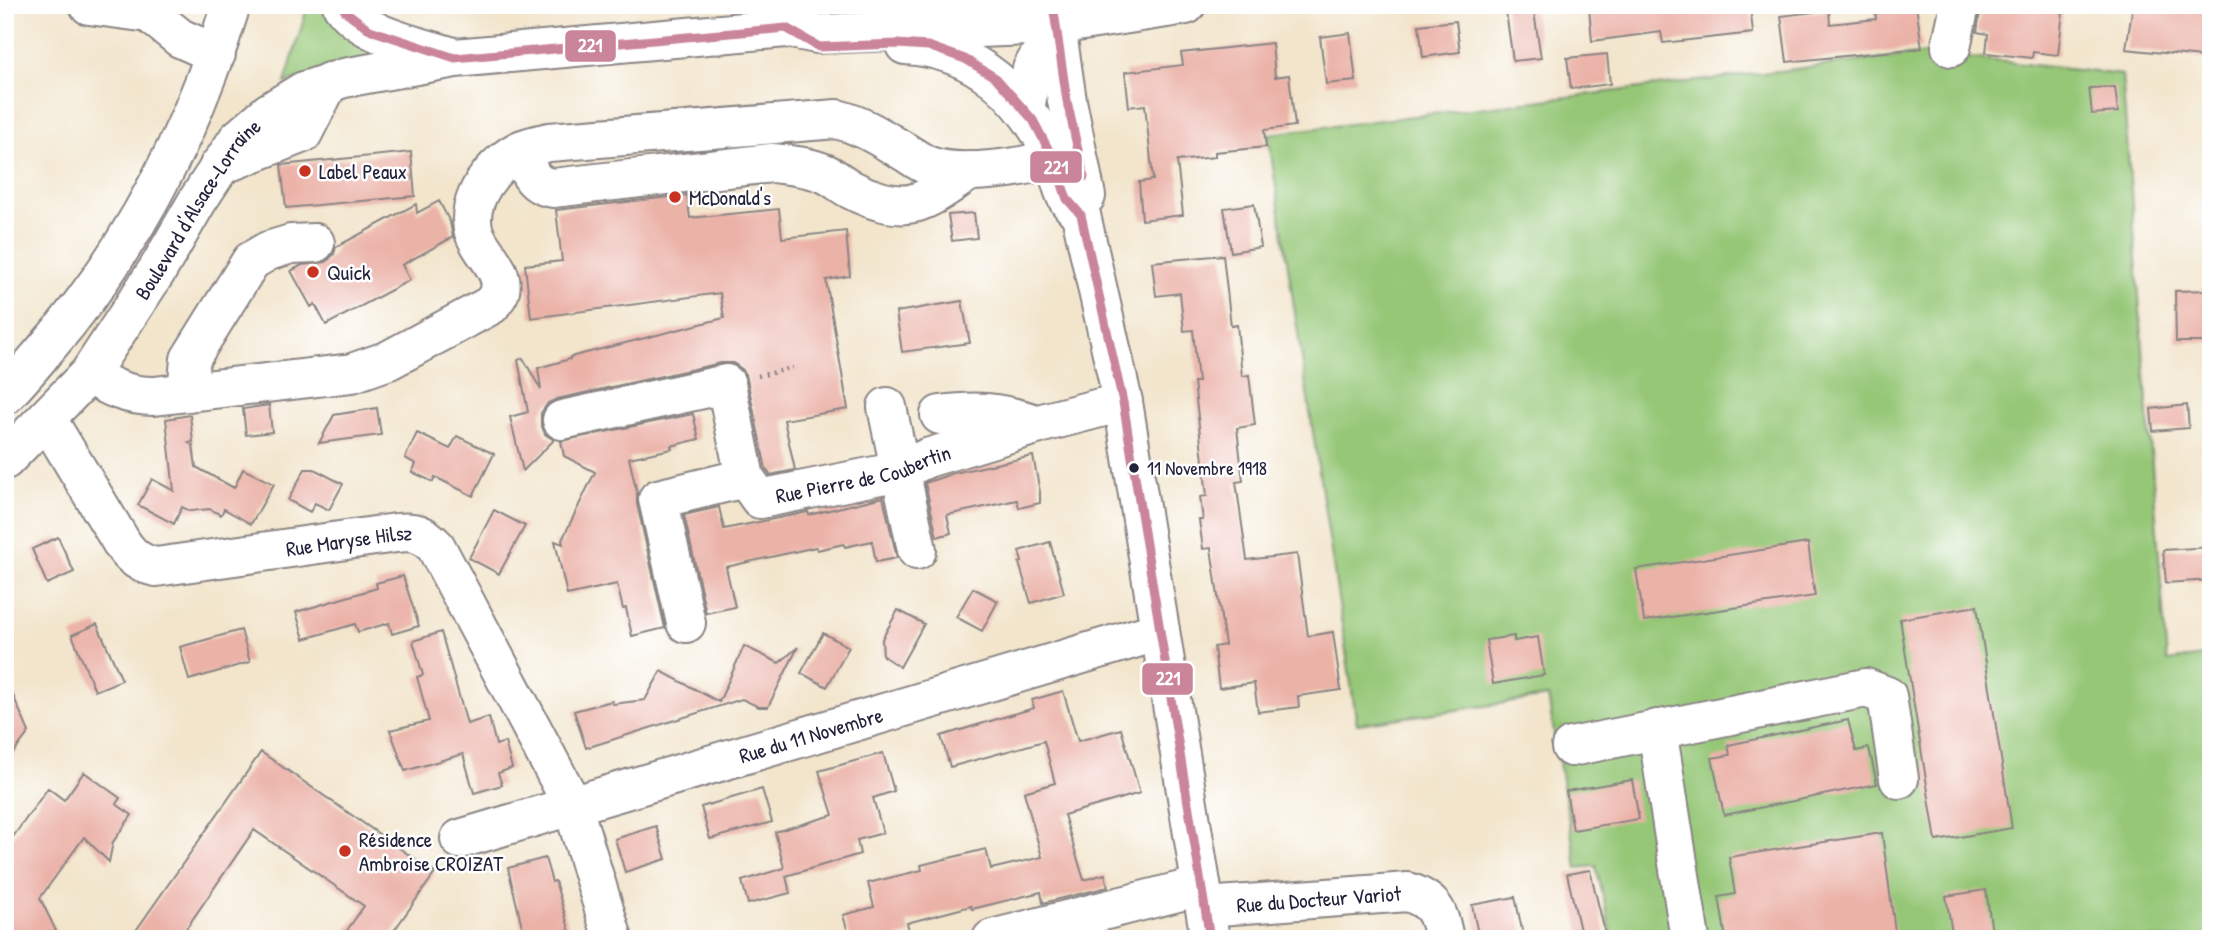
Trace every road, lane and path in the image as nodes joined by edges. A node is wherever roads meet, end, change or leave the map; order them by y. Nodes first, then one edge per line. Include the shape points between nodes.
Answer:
1 (89, 5) edge
2 (231, 5) edge
3 (342, 5) edge
4 (851, 5) edge
5 (1186, 5) edge
6 (1960, 5) edge
7 (150, 9) edge
8 (1055, 15) edge
9 (786, 28) junction
10 (1951, 47) dead end
11 (216, 54) junction
12 (455, 58) junction
13 (1025, 110) junction
14 (710, 129) junction
15 (521, 150) junction
16 (1053, 158) junction
17 (715, 169) junction
18 (971, 171) junction
19 (1081, 215) junction
20 (315, 243) dead end
21 (89, 374) junction
22 (187, 392) junction
23 (5, 394) edge
24 (1123, 402) junction
25 (887, 407) dead end
26 (940, 415) dead end
27 (47, 419) junction
28 (562, 420) dead end
29 (1038, 425) junction
30 (5, 460) edge
31 (900, 471) junction
32 (745, 478) junction
33 (917, 550) dead end
34 (685, 623) dead end
35 (1160, 631) junction
36 (1657, 729) junction
37 (1571, 747) dead end
38 (1899, 779) dead end
39 (572, 804) junction
40 (460, 839) dead end
41 (1206, 910) edge
42 (613, 939) edge
43 (992, 939) edge
44 (1444, 939) edge
45 (1690, 939) edge

1 - 7 main road
2 - 11 main road, Boulevard d'Alsace-Lorraine
3 - 12 main road via 370,30
4 - 9 main road via 819,11
5 - 8 main road
6 - 10 main road
7 - 11 main road via 180,38
8 - 9 main road via 817,34
8 - 13 main road via 1032,69
8 - 19 main road via 1087,194
9 - 12 main road, Boulevard d'Alsace-Lorraine
9 - 13 main road via 819,47 928,46 965,59 996,78
11 - 23 main road, Boulevard d'Alsace-Lorraine via 188,125 139,219 96,286
12 - 21 main road, Boulevard d'Alsace-Lorraine via 329,82 268,113 238,139 219,166
13 - 16 main road
14 - 15 main road via 549,142
14 - 17 main road
14 - 18 main road via 837,118 859,124 928,166
15 - 17 main road via 534,180 542,187
15 - 22 main road via 489,179 471,214 475,234 499,276 500,292 491,305 389,360 352,373
16 - 18 main road
16 - 19 main road via 1067,199
17 - 18 main road via 803,166 869,198 911,204
19 - 24 main road
20 - 22 main road via 291,244 251,261 190,359
21 - 22 main road via 125,394
21 - 27 main road, Boulevard d'Alsace-Lorraine
24 - 29 main road, Rue Pierre de Coubertin
24 - 35 main road
25 - 31 main road
26 - 29 main road via 971,411 1004,414
27 - 30 main road, Boulevard d'Alsace-Lorraine
27 - 39 main road, Rue Maryse Hilsz via 129,554 145,565 396,533 425,535 436,547
28 - 32 main road, Rue Pierre de Coubertin via 726,384
29 - 31 main road, Rue Pierre de Coubertin via 926,458
31 - 32 main road, Rue Pierre de Coubertin via 760,499
31 - 33 main road
32 - 34 main road via 658,499
35 - 39 main road, Rue du 11 Novembre
35 - 41 main road
36 - 37 main road
36 - 38 main road via 1866,688 1887,696
36 - 45 main road
39 - 40 main road, Rue du 11 Novembre
39 - 42 main road
41 - 43 main road, Rue du Docteur Variot
41 - 44 main road, Rue du Docteur Variot via 1408,892 1420,896 1439,914

